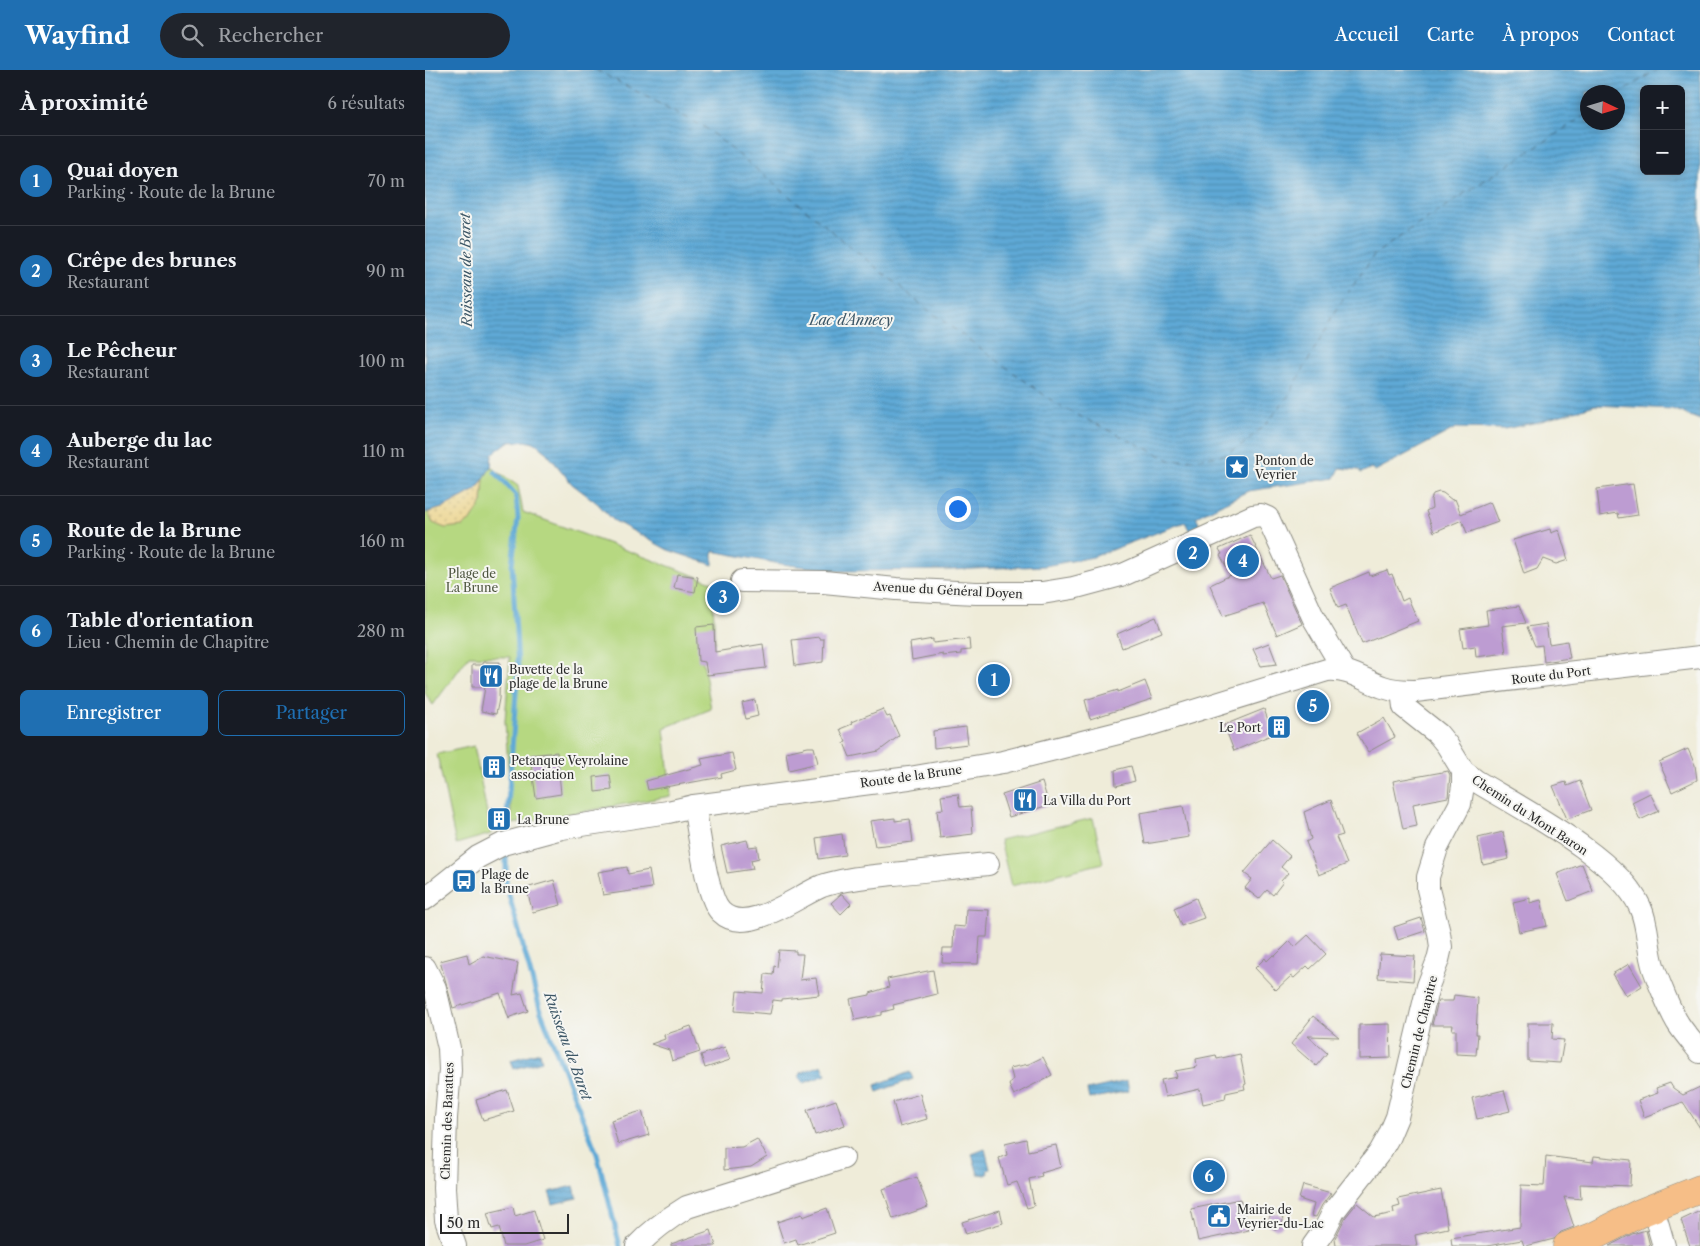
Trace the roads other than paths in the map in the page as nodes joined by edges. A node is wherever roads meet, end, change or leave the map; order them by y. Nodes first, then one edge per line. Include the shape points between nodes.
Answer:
1 (742, 581) dead end
2 (1700, 657) edge
3 (1344, 670) junction
4 (1402, 691) junction
5 (1463, 770) junction
6 (694, 806) junction
7 (988, 864) dead end
8 (425, 899) edge
9 (425, 968) edge
10 (1700, 1052) edge
11 (843, 1158) dead end
12 (1700, 1189) edge
13 (1653, 1208) junction
14 (455, 1246) edge
15 (637, 1246) edge
16 (1313, 1246) edge
17 (1567, 1246) edge
18 (1664, 1246) edge

1 - 3 street, Avenue du Général Doyen via 823,582 976,593 1042,593 1125,574 1261,515 1268,518 1314,619
2 - 4 street, Route du Port
3 - 4 street, Route de la Brune via 1386,688
3 - 6 street, Route de la Brune via 1327,670 1142,727 1003,762 909,778
4 - 5 street, Chemin du Mont Baron via 1404,707 1438,734
5 - 10 street, Chemin du Mont Baron via 1476,782 1569,838 1603,863 1627,888 1640,906 1654,968 1678,1024
5 - 16 street, Chemin de Chapitre via 1460,804 1444,832 1428,876 1441,947 1428,986 1397,1117 1380,1152 1334,1211
6 - 7 street via 715,904 722,914 733,919 753,920 803,894 845,880
6 - 8 street, Route de la Brune via 562,828 503,844 478,856
9 - 14 street, Chemin des Barattes via 435,988 449,1048 444,1188 445,1220
11 - 15 street via 687,1208 667,1219
12 - 13 main road
13 - 17 main road
13 - 18 street

